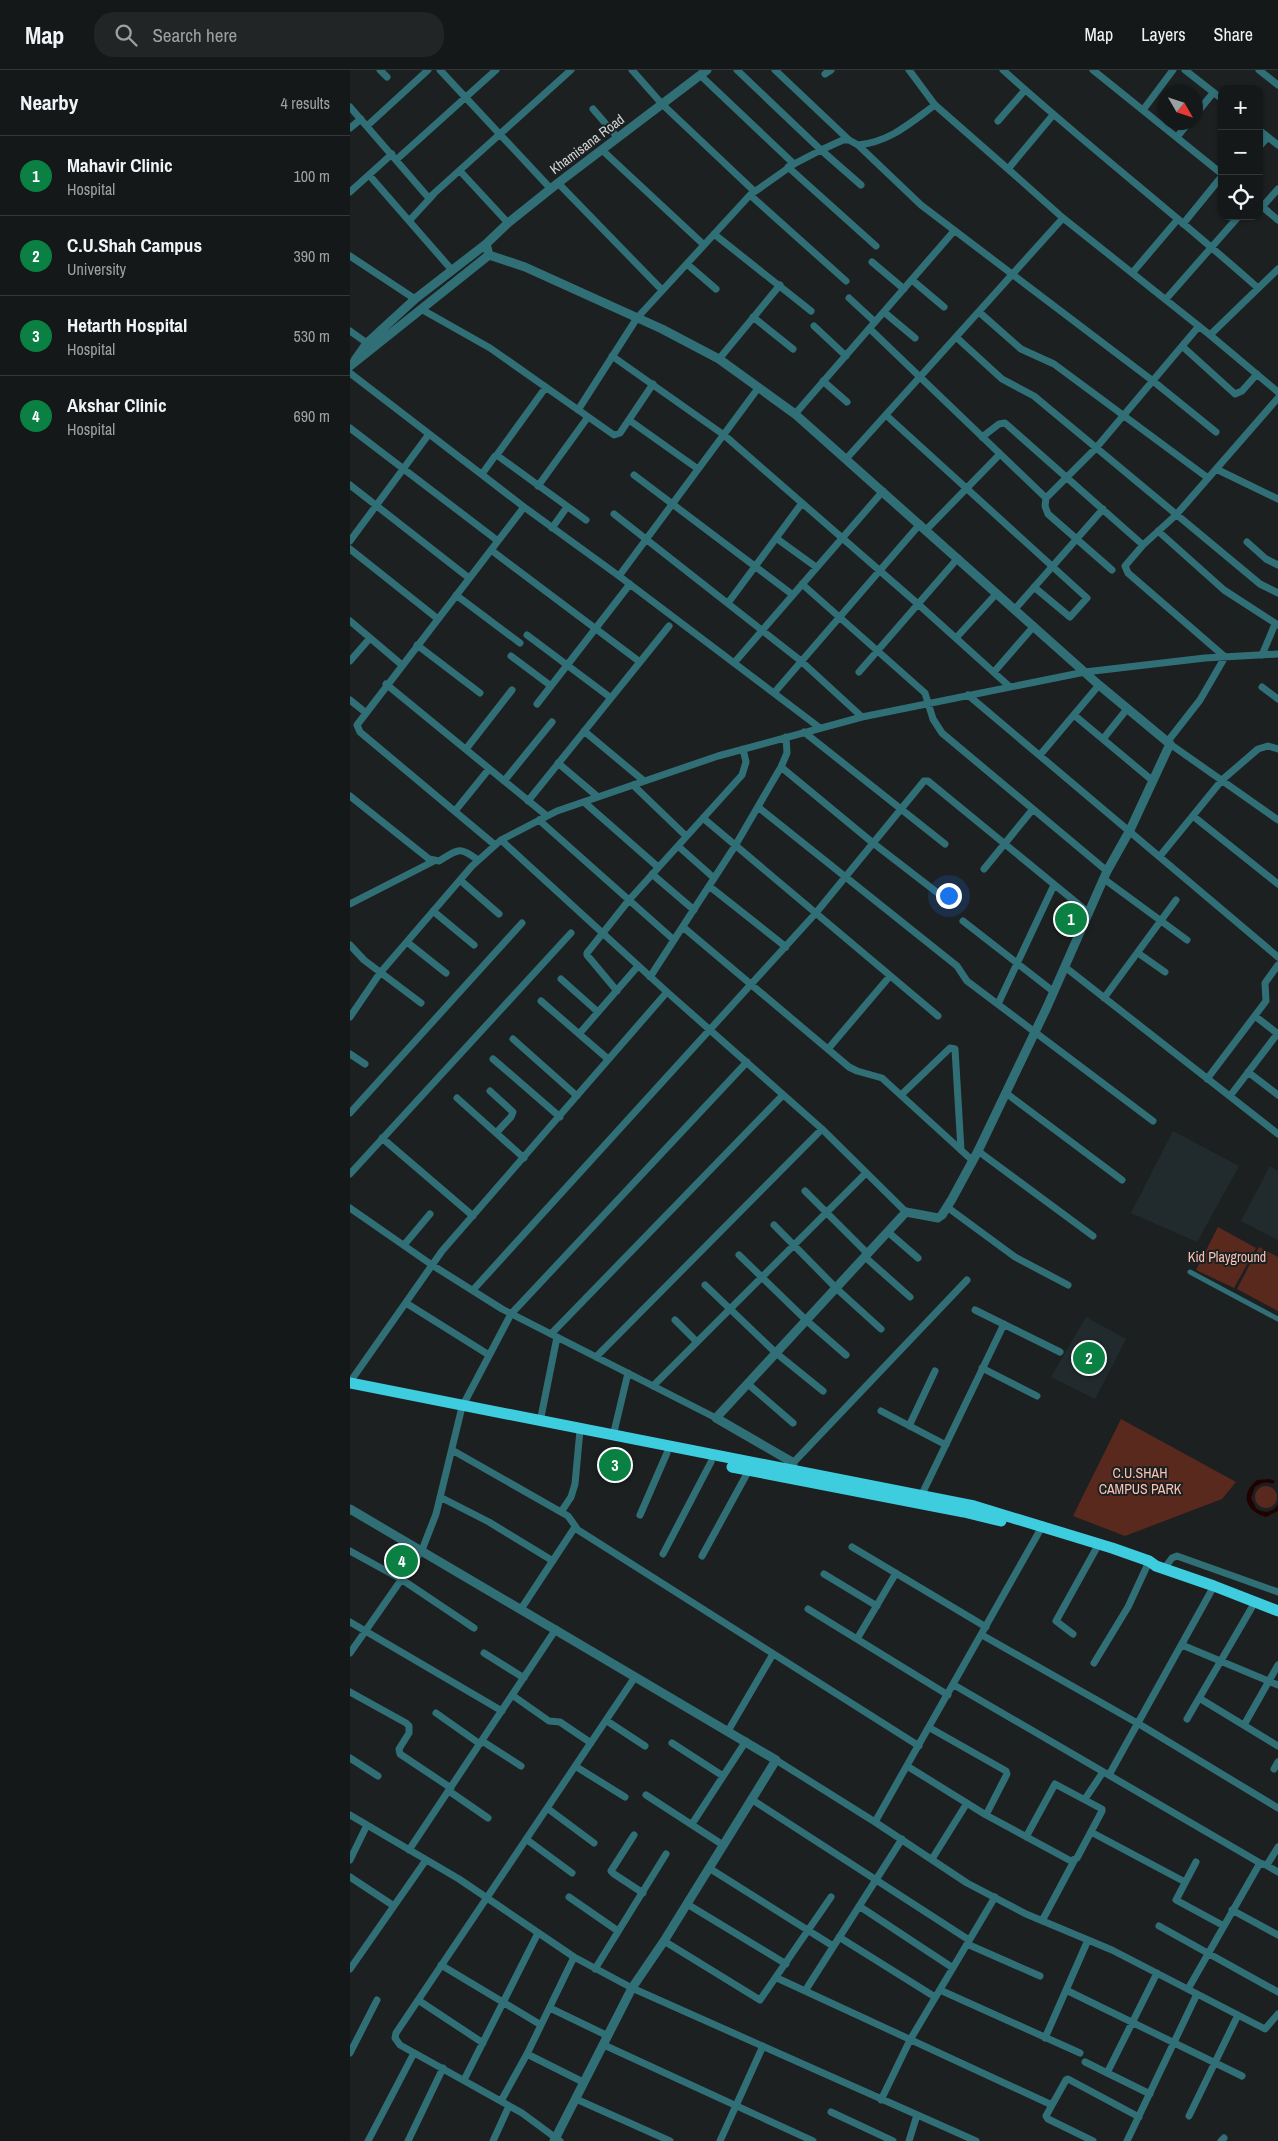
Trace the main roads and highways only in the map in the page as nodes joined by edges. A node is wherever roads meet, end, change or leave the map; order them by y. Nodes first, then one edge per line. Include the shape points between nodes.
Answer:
1 (350, 1383) edge
2 (350, 1392) edge
3 (461, 1410) junction
4 (579, 1433) junction
5 (1041, 1529) junction
6 (1156, 1567) junction
7 (1278, 1611) edge

1 - 3 highway
2 - 3 highway
3 - 4 highway
3 - 4 highway via 540,1422
4 - 5 highway
4 - 5 highway via 791,1467 922,1494 974,1506
5 - 6 highway via 1096,1550
5 - 6 highway via 1121,1551 1149,1561
6 - 7 highway

